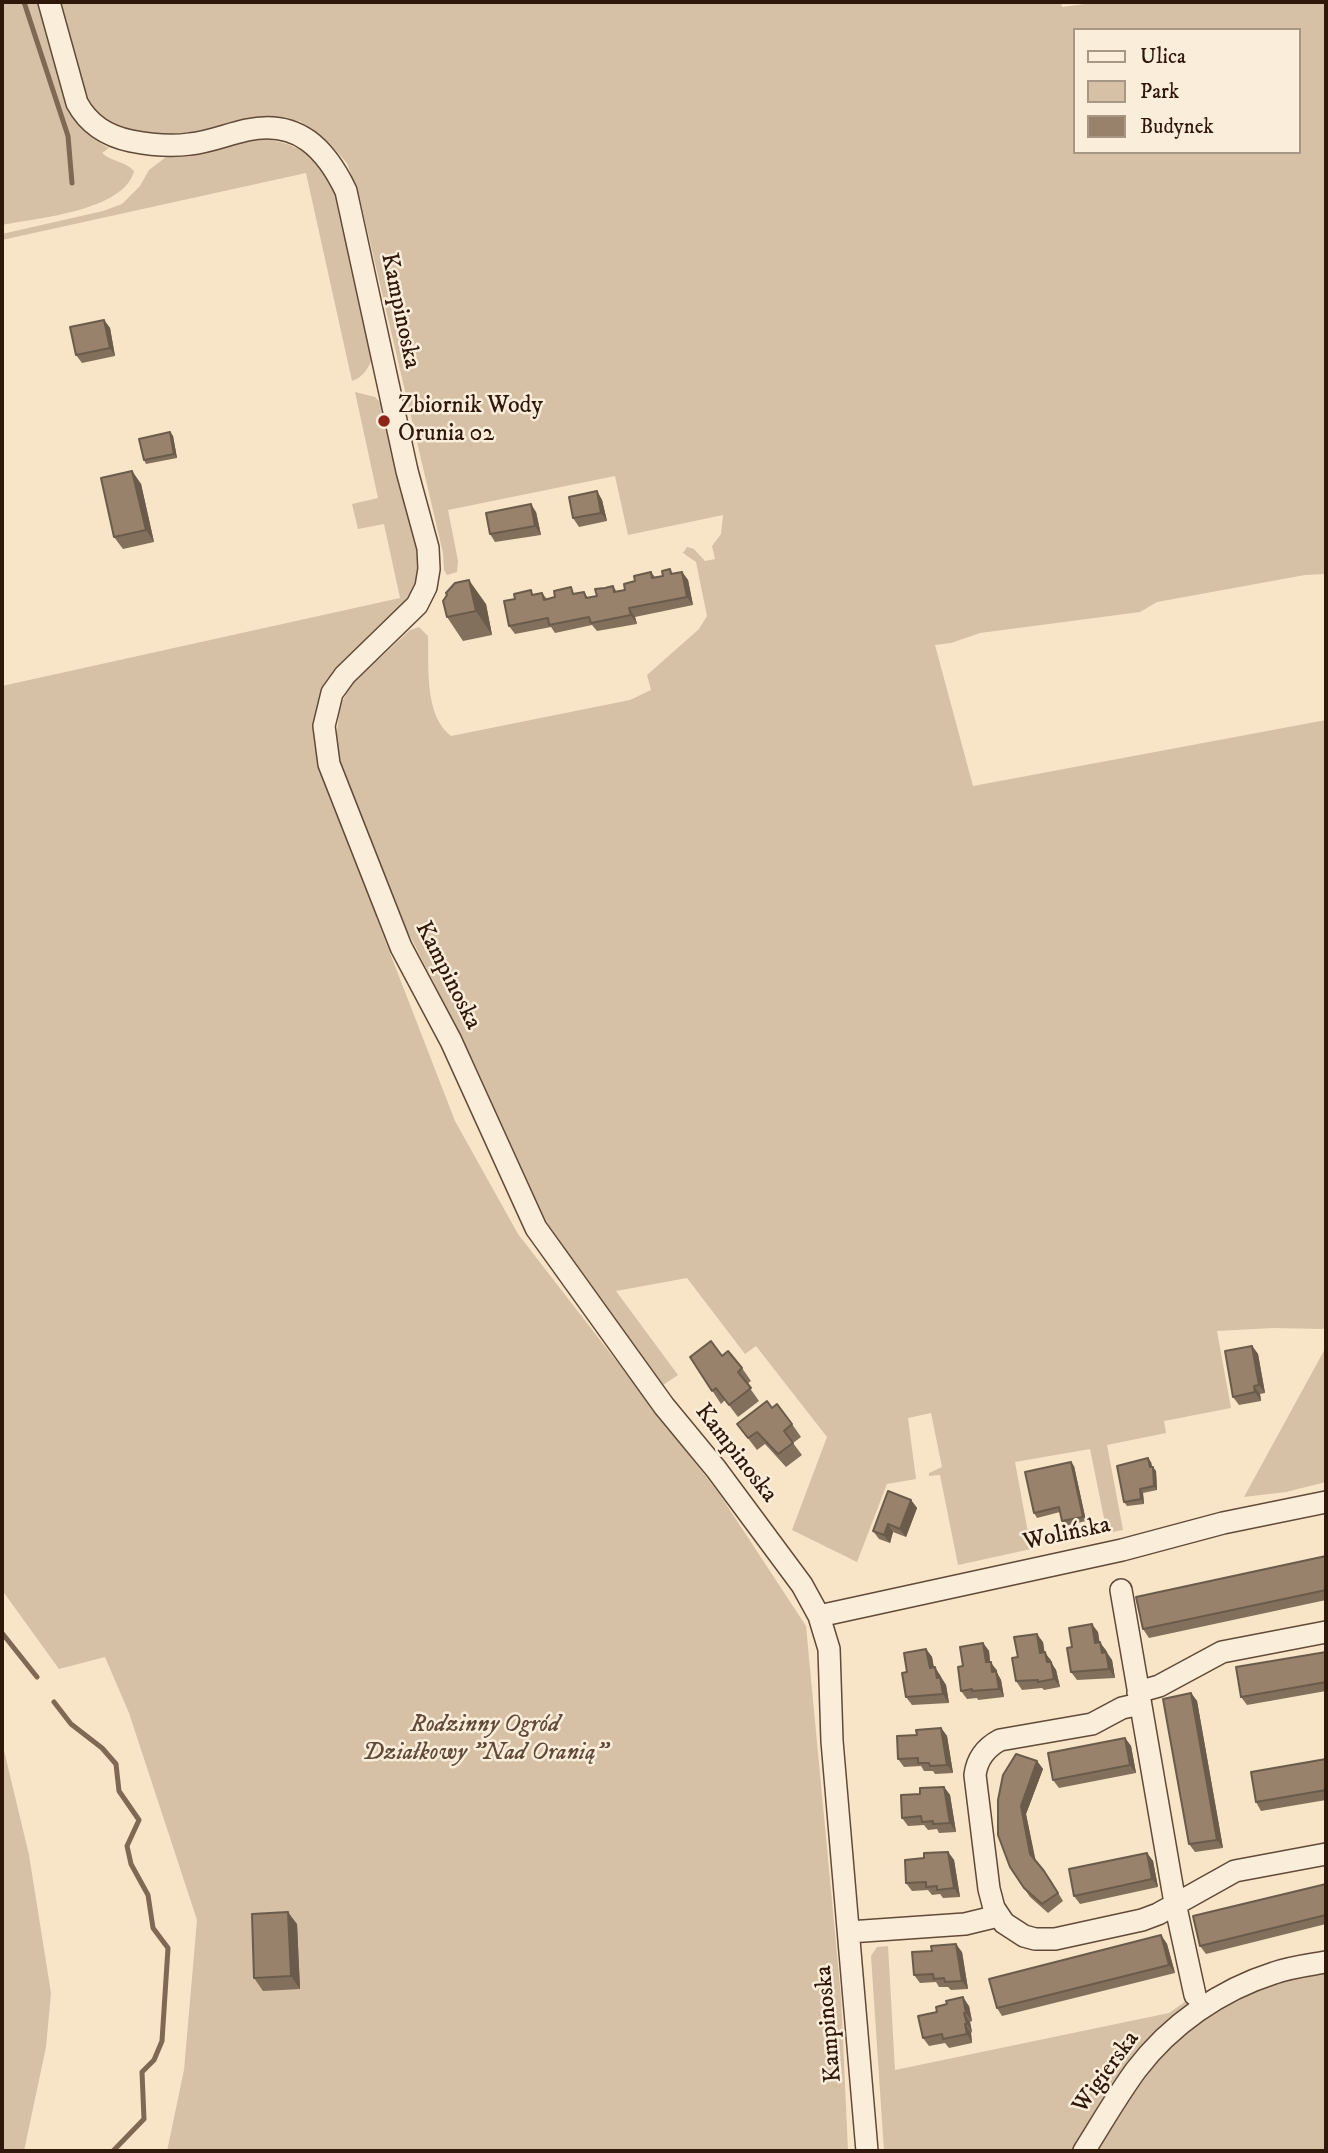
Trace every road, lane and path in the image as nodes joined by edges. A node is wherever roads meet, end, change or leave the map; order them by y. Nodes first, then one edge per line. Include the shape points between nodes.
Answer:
1 (49, 2) edge
2 (1326, 1502) edge
3 (1121, 1590) dead end
4 (819, 1616) junction
5 (1326, 1632) edge
6 (1139, 1698) junction
7 (1326, 1854) edge
8 (1175, 1903) junction
9 (998, 1916) junction
10 (849, 1931) junction
11 (1326, 1962) edge
12 (1195, 1995) dead end
13 (867, 2151) edge
14 (1084, 2151) edge

1 - 4 street, Kampinoska via 77,103 99,129 121,139 162,145 191,144 251,129 285,130 301,135 323,152 346,191 428,548 429,569 417,605 332,693 324,726 334,780 401,947 451,1041 536,1228 648,1385 802,1585
2 - 4 street, Wolińska
3 - 6 street
4 - 10 street, Kampinoska via 829,1649 832,1741
5 - 6 street via 1222,1652
6 - 8 street
6 - 9 street via 1092,1724 1000,1741 984,1752 975,1775 989,1889
7 - 8 street via 1235,1871
8 - 9 street via 1142,1920 1045,1940 1024,1936
8 - 12 street
9 - 10 street via 965,1924
10 - 13 street, Kampinoska
11 - 14 street, Wigierska via 1268,1975 1202,2008 1141,2065

